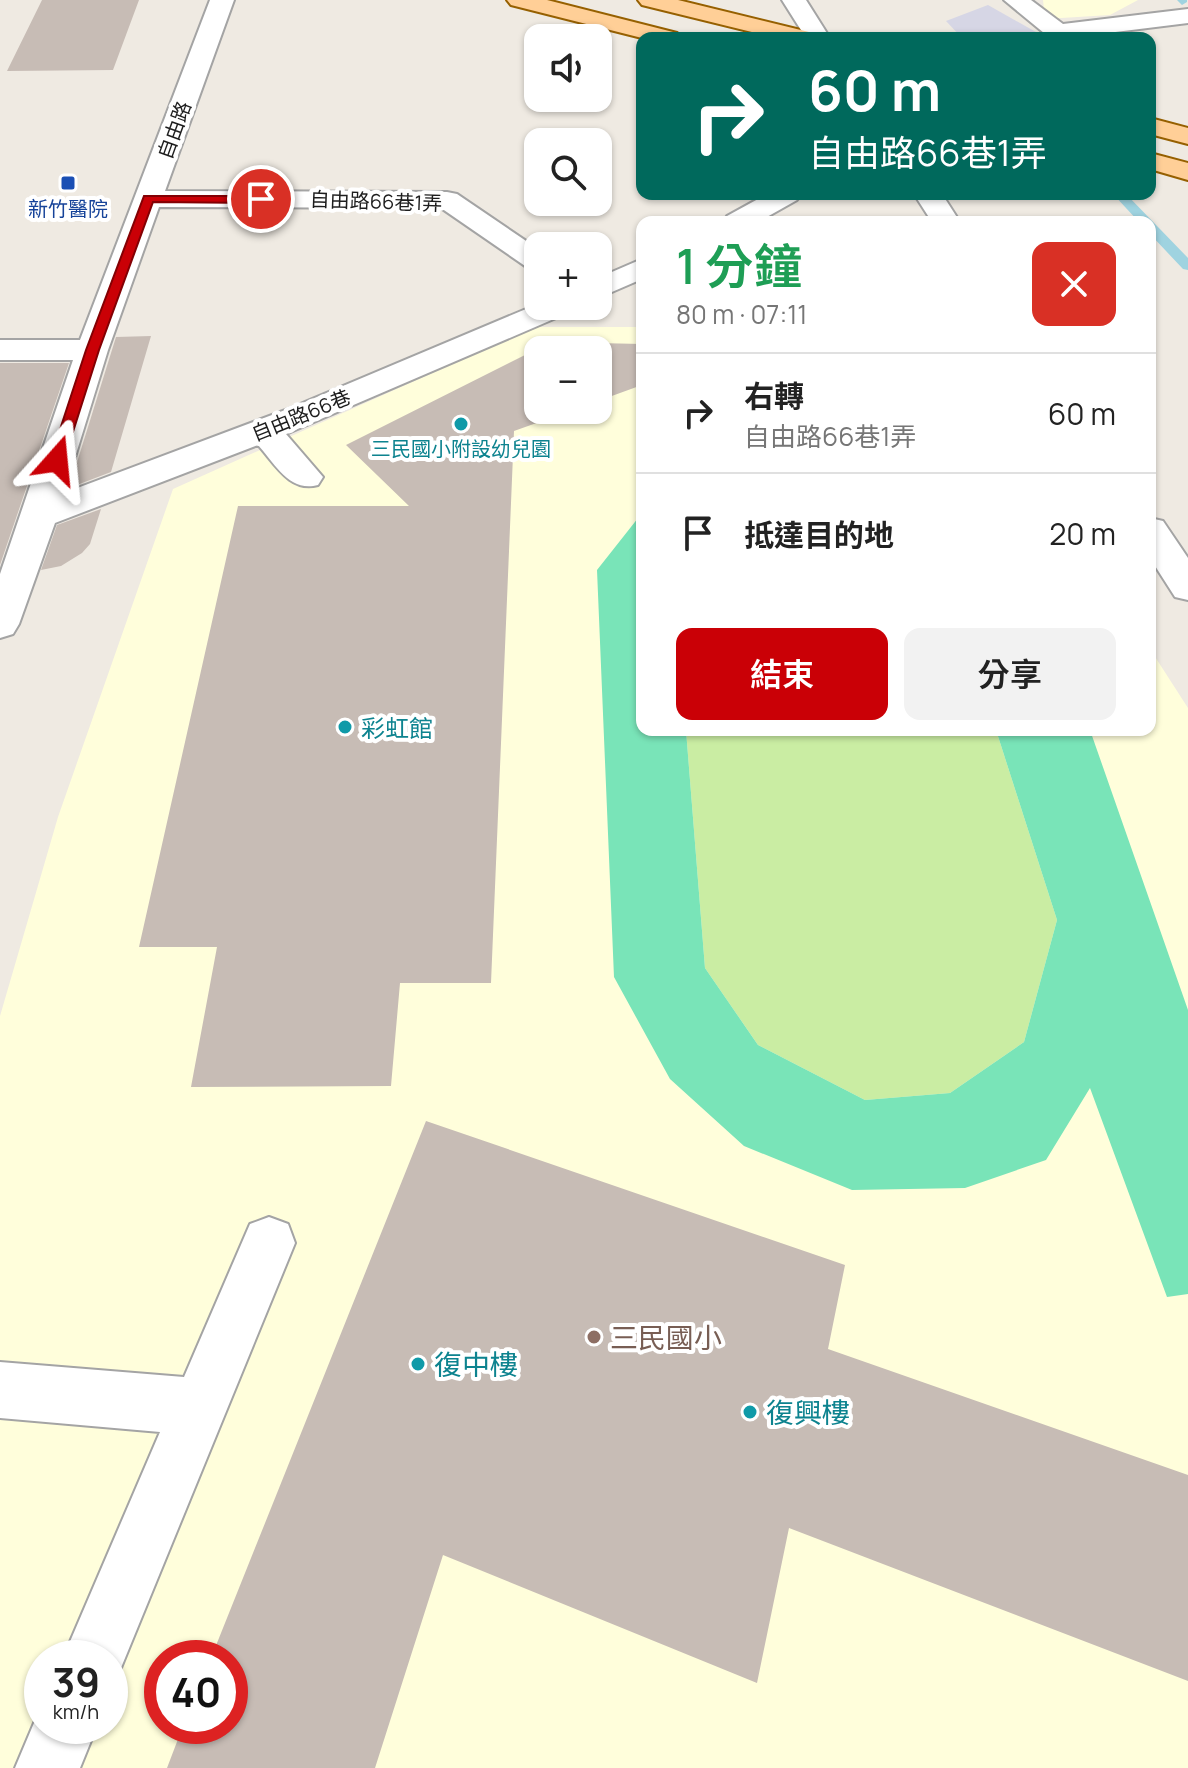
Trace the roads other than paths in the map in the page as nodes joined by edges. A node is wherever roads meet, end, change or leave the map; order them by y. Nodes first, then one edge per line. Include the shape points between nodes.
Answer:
1 (222, 0) edge
2 (519, 0) edge
3 (650, 0) edge
4 (794, 0) edge
5 (1016, 0) edge
6 (1188, 16) edge
7 (645, 32) edge
8 (781, 32) edge
9 (814, 32) edge
10 (1053, 32) edge
11 (1077, 32) edge
12 (1156, 128) edge
13 (1188, 136) edge
14 (1156, 163) edge
15 (1188, 172) edge
16 (148, 199) junction
17 (776, 200) edge
18 (748, 216) edge
19 (524, 252) edge
20 (636, 271) edge
21 (612, 282) edge
22 (526, 320) edge
23 (0, 350) edge
24 (92, 350) junction
25 (263, 430) junction
26 (306, 477) dead end
27 (40, 515) junction
28 (1156, 539) edge
29 (1188, 587) edge
30 (0, 624) edge
31 (269, 1243) dead end
32 (0, 1390) edge
33 (200, 1407) junction
34 (102, 1640) edge
35 (57, 1744) edge
36 (47, 1768) edge

1 - 16 street, 自由路
2 - 7 main road
3 - 8 main road
4 - 9 street
5 - 10 street
6 - 11 street
12 - 13 main road
14 - 15 main road
16 - 19 street, 自由路66巷1弄 via 447,200
16 - 24 street, 自由路
17 - 18 street
20 - 21 street
22 - 25 street, 自由路66巷
23 - 24 street
24 - 27 street, 自由路
25 - 26 street
25 - 27 street, 自由路66巷
27 - 30 street, 自由路
28 - 29 street
31 - 33 street
32 - 33 street
33 - 34 street
35 - 36 street

